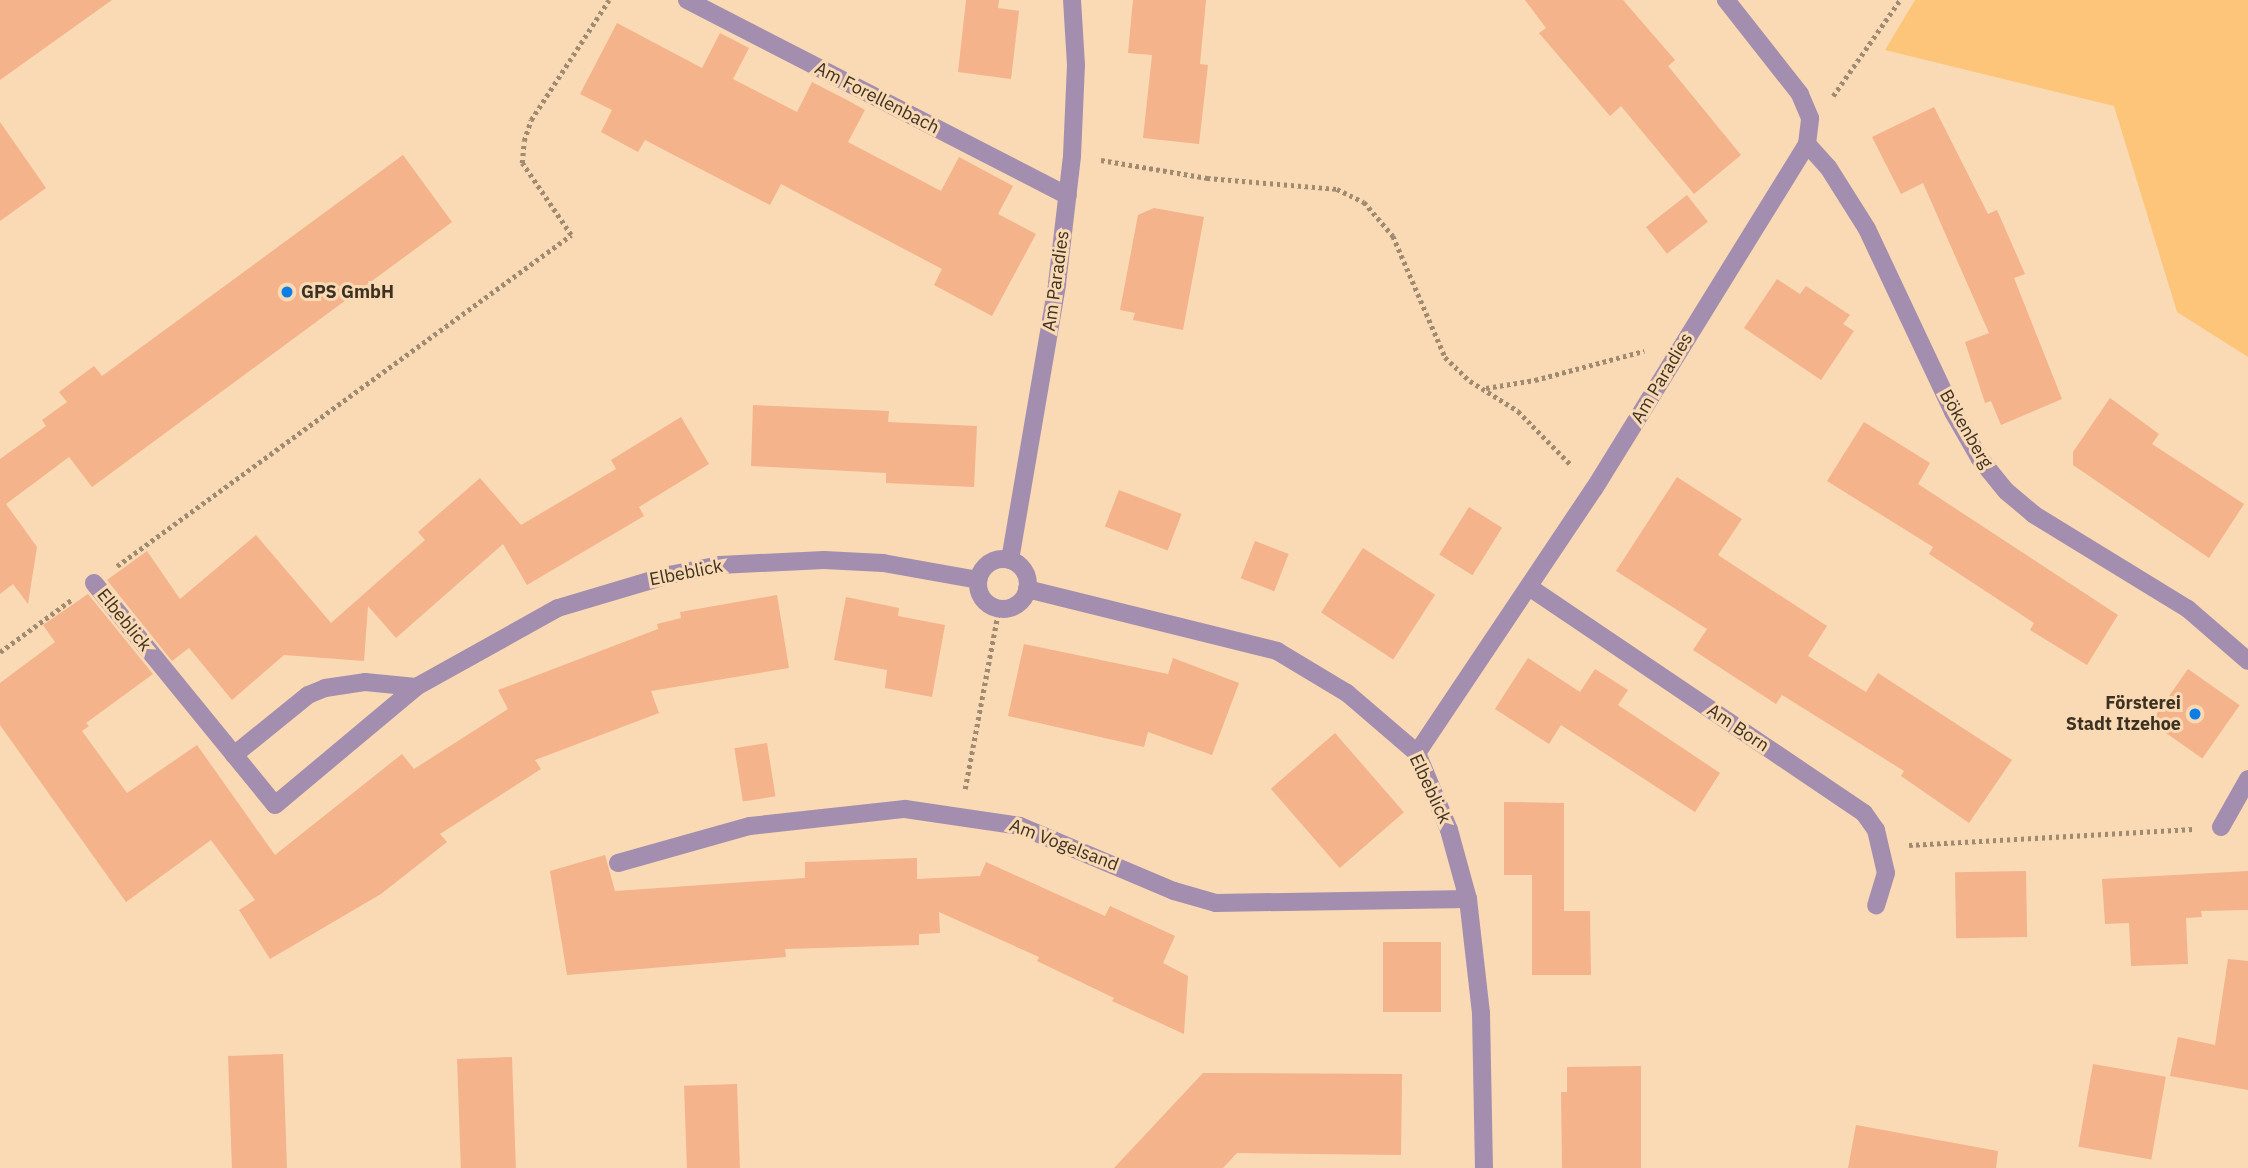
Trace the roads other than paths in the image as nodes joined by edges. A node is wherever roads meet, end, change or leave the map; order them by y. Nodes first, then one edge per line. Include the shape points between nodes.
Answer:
1 (687, 0) edge
2 (1072, 0) edge
3 (1726, 0) edge
4 (1807, 144) junction
5 (1068, 196) junction
6 (1010, 560) junction
7 (978, 580) junction
8 (94, 583) road end
9 (1529, 587) junction
10 (1027, 589) junction
11 (2248, 661) edge
12 (416, 687) junction
13 (1417, 753) junction
14 (234, 755) junction
15 (2248, 779) edge
16 (2221, 827) road end
17 (618, 863) dead end
18 (1468, 899) junction
19 (1877, 906) dead end
20 (1485, 1168) edge

1 - 5 street, Am Forellenbach
2 - 5 street, Am Paradies via 1076,65
3 - 4 street, Am Paradies via 1800,93 1810,118
4 - 9 street, Am Paradies
4 - 11 street, Bökenberg via 1828,167 1867,229 1953,412 1980,459 2006,491 2033,514 2188,609
5 - 6 street, Am Paradies
6 - 7 street via 989,563
6 - 10 street via 1026,573
7 - 10 street via 983,599 999,608 1016,604
7 - 12 street, Elbeblick via 834,560 697,569 611,589 558,608
8 - 14 street, Elbeblick
9 - 13 street, Am Paradies
9 - 19 street, Am Born via 1864,813 1880,846 1886,873
10 - 13 street, Elbeblick via 1277,651 1348,693
12 - 14 street via 365,682 325,688 308,695
12 - 14 street, Elbeblick via 275,805
13 - 18 street, Elbeblick via 1449,830
15 - 16 street
17 - 18 street, Am Vogelsand via 704,837 792,819 875,809 960,814 1041,833 1174,891 1216,903
18 - 20 street, Elbeblick via 1481,1013

